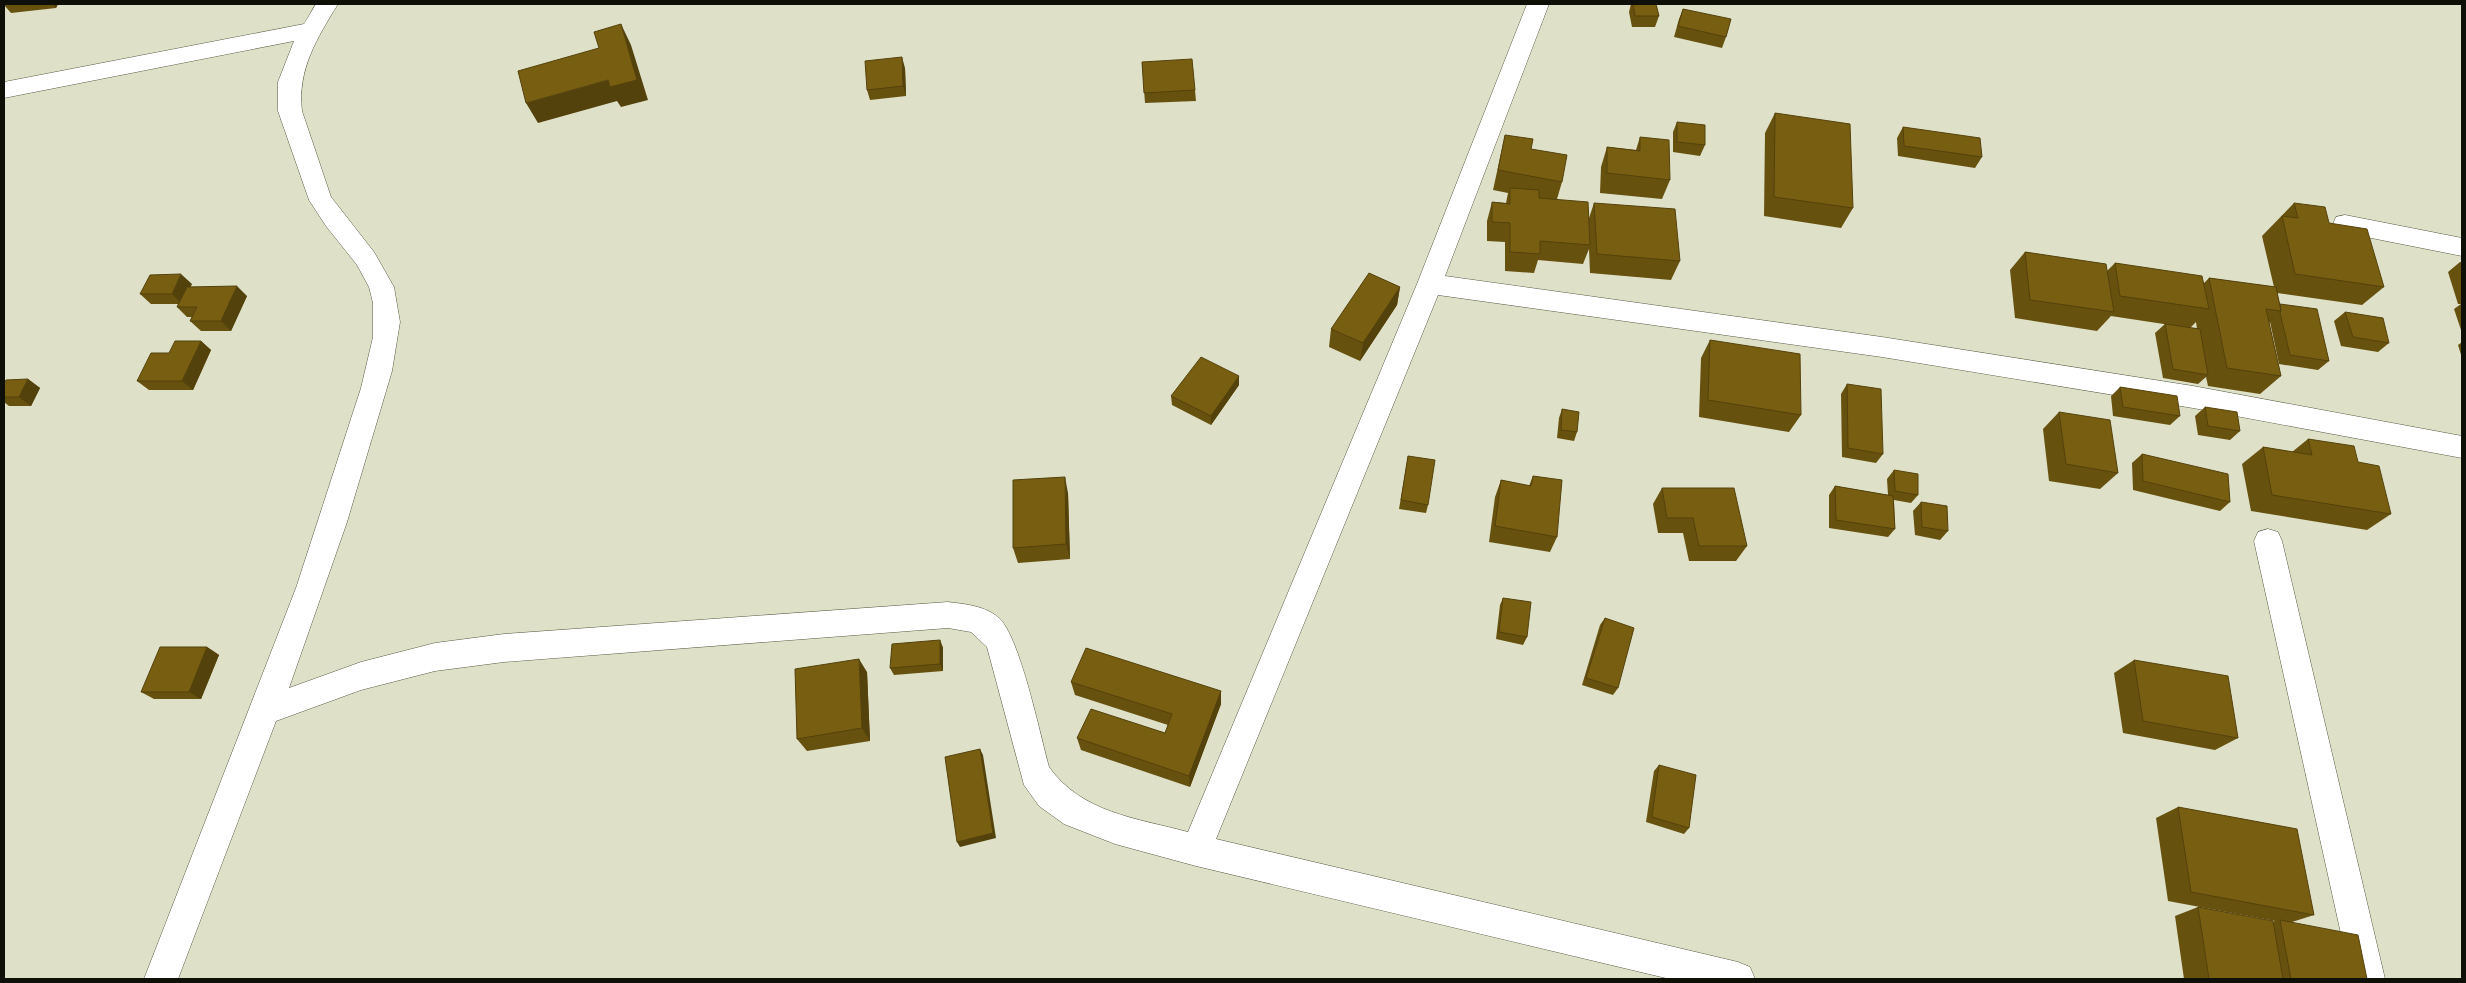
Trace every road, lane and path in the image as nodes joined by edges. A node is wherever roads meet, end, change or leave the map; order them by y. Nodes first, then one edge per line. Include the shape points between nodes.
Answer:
1 (327, 4) edge
2 (1538, 4) edge
3 (310, 30) junction
4 (4, 90) edge
5 (2345, 224) edge
6 (2462, 247) edge
7 (1430, 284) junction
8 (2462, 447) edge
9 (2268, 541) dead end
10 (266, 711) junction
11 (1196, 850) junction
12 (161, 979) edge
13 (1738, 979) edge
14 (2368, 979) edge

1 - 3 street
2 - 7 street
3 - 4 street
3 - 10 street via 296,62 290,87 290,109 322,203 370,261 384,294 387,324 380,363 329,540
5 - 6 street
7 - 8 street via 1892,348 2194,397
7 - 11 street
9 - 14 street
10 - 11 street via 361,676 435,657 504,648 948,615 976,618 991,627 1000,642 1035,774 1050,795 1083,816 1114,828
10 - 12 street
11 - 13 street

